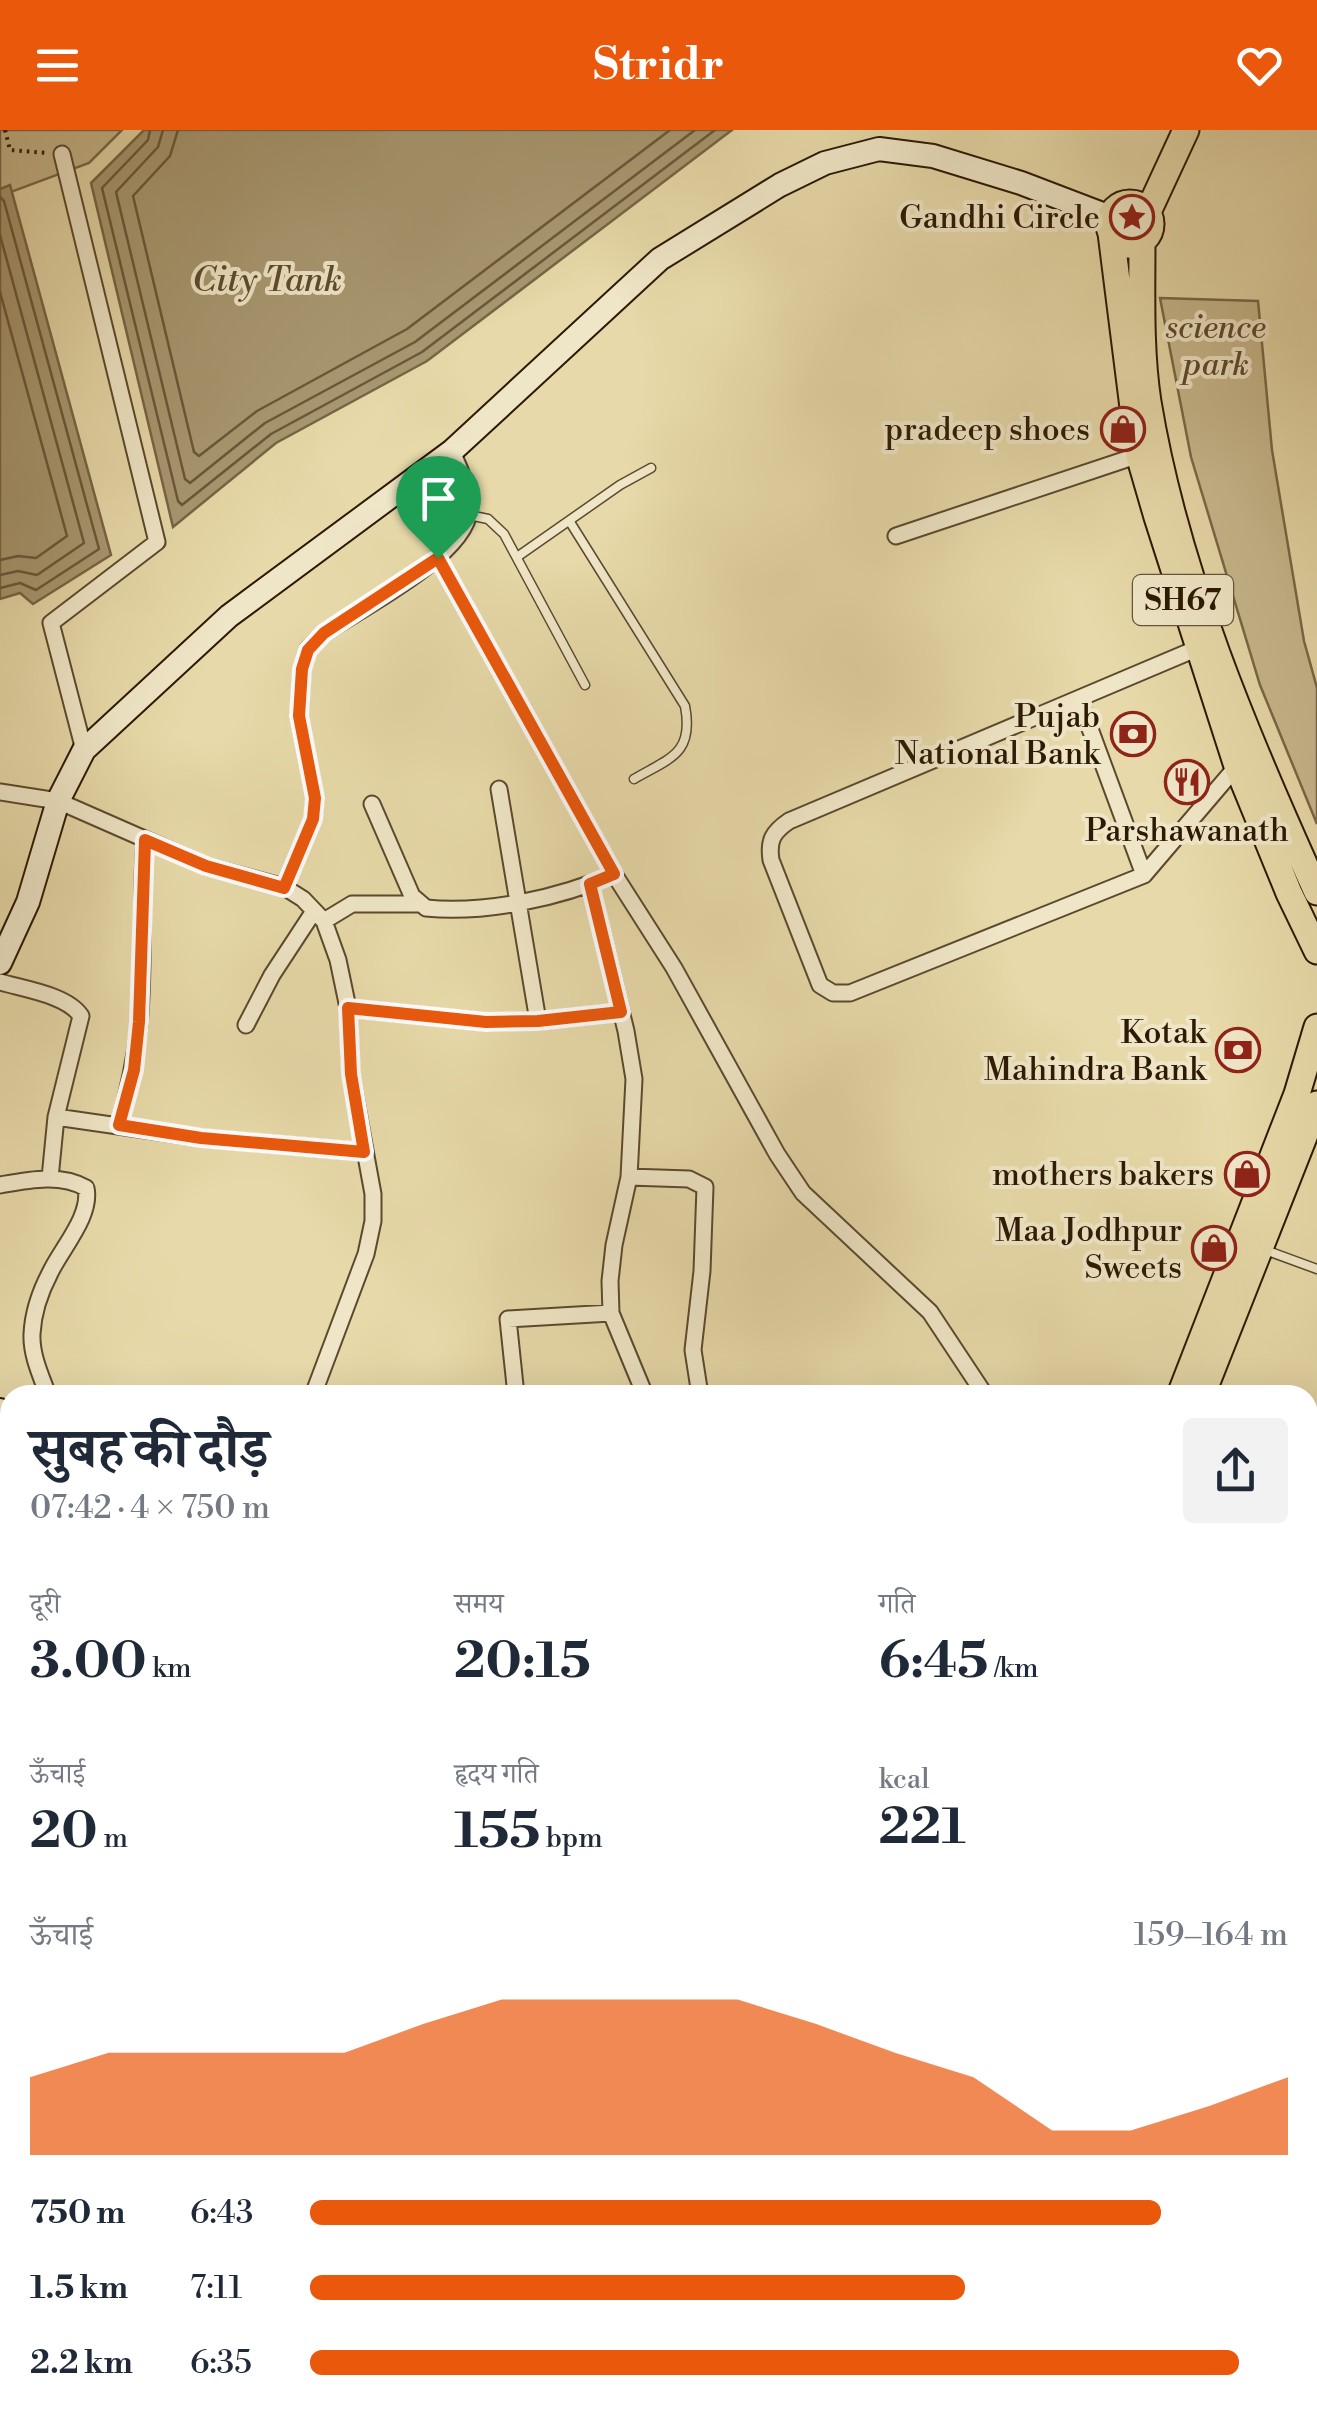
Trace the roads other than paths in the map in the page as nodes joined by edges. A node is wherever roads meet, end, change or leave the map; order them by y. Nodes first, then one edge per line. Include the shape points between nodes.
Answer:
1 (1186, 130) edge
2 (62, 154) road end
3 (1148, 212) junction
4 (1111, 225) junction
5 (1142, 242) junction
6 (452, 451) junction
7 (1139, 455) junction
8 (651, 468) dead end
9 (469, 515) junction
10 (570, 522) junction
11 (896, 536) dead end
12 (517, 557) junction
13 (438, 558) junction
14 (1198, 648) junction
15 (585, 685) dead end
16 (1079, 699) junction
17 (84, 750) junction
18 (1237, 766) junction
19 (634, 779) dead end
20 (499, 788) dead end
21 (0, 792) edge
22 (58, 800) junction
23 (372, 804) dead end
24 (145, 840) junction
25 (614, 874) junction
26 (1144, 875) junction
27 (590, 884) junction
28 (284, 888) junction
29 (1317, 892) edge
30 (517, 902) junction
31 (418, 904) junction
32 (319, 916) junction
33 (1317, 951) edge
34 (0, 963) edge
35 (0, 982) edge
36 (348, 1008) junction
37 (621, 1012) junction
38 (538, 1021) junction
39 (246, 1024) dead end
40 (1317, 1027) edge
41 (1317, 1104) edge
42 (56, 1117) junction
43 (119, 1125) junction
44 (364, 1152) junction
45 (629, 1177) junction
46 (50, 1178) junction
47 (0, 1185) edge
48 (1250, 1244) junction
49 (1317, 1269) edge
50 (611, 1312) junction
51 (44, 1385) edge
52 (317, 1385) edge
53 (515, 1385) edge
54 (641, 1385) edge
55 (698, 1385) edge
56 (978, 1385) edge
57 (1185, 1385) edge
58 (1205, 1385) edge

1 - 3 main road, SH67
2 - 17 street via 158,542 52,623
3 - 4 main road via 1128,203 1114,210
3 - 5 main road, SH67 via 1151,232
4 - 5 main road via 1124,245
4 - 6 street via 1021,183 933,156 879,149 825,164 660,259
4 - 7 main road, SH67
5 - 29 main road, SH67 via 1148,400 1163,471 1252,748
6 - 9 street via 468,490
6 - 17 street via 228,616
7 - 11 street
7 - 14 main road, SH67
8 - 10 lane
9 - 12 lane via 495,523
9 - 13 street
10 - 12 lane
10 - 19 lane via 686,706 689,727 679,752
12 - 15 lane
13 - 25 street
13 - 28 street via 308,650 299,716 315,798
14 - 16 street
14 - 18 main road, SH67
16 - 26 street
16 - 26 street via 789,820 768,844 771,860 820,986 834,993 850,993
17 - 22 street
18 - 26 street
18 - 33 main road, SH67
20 - 30 street
21 - 22 street
22 - 24 street
22 - 34 street via 28,902
23 - 31 street
24 - 28 street
24 - 43 street via 139,1022
25 - 27 street
25 - 56 street via 803,1192 930,1312
27 - 30 street
27 - 37 street
28 - 32 street
30 - 31 street via 438,910
30 - 38 street
31 - 32 street via 352,904
32 - 36 street
32 - 39 street via 272,975
35 - 42 street via 64,1002 82,1016
36 - 38 street
36 - 44 street
37 - 38 street
37 - 45 street via 634,1079
40 - 48 main road
41 - 48 main road
42 - 43 street
42 - 46 street
43 - 44 street
44 - 52 street via 372,1194 366,1254
45 - 50 street via 614,1246
45 - 55 street via 689,1179 705,1187 693,1350
46 - 47 street
46 - 51 street via 76,1182 88,1197 36,1306 32,1337
48 - 49 lane
48 - 57 main road
48 - 58 main road
50 - 53 street via 508,1320
50 - 54 street

